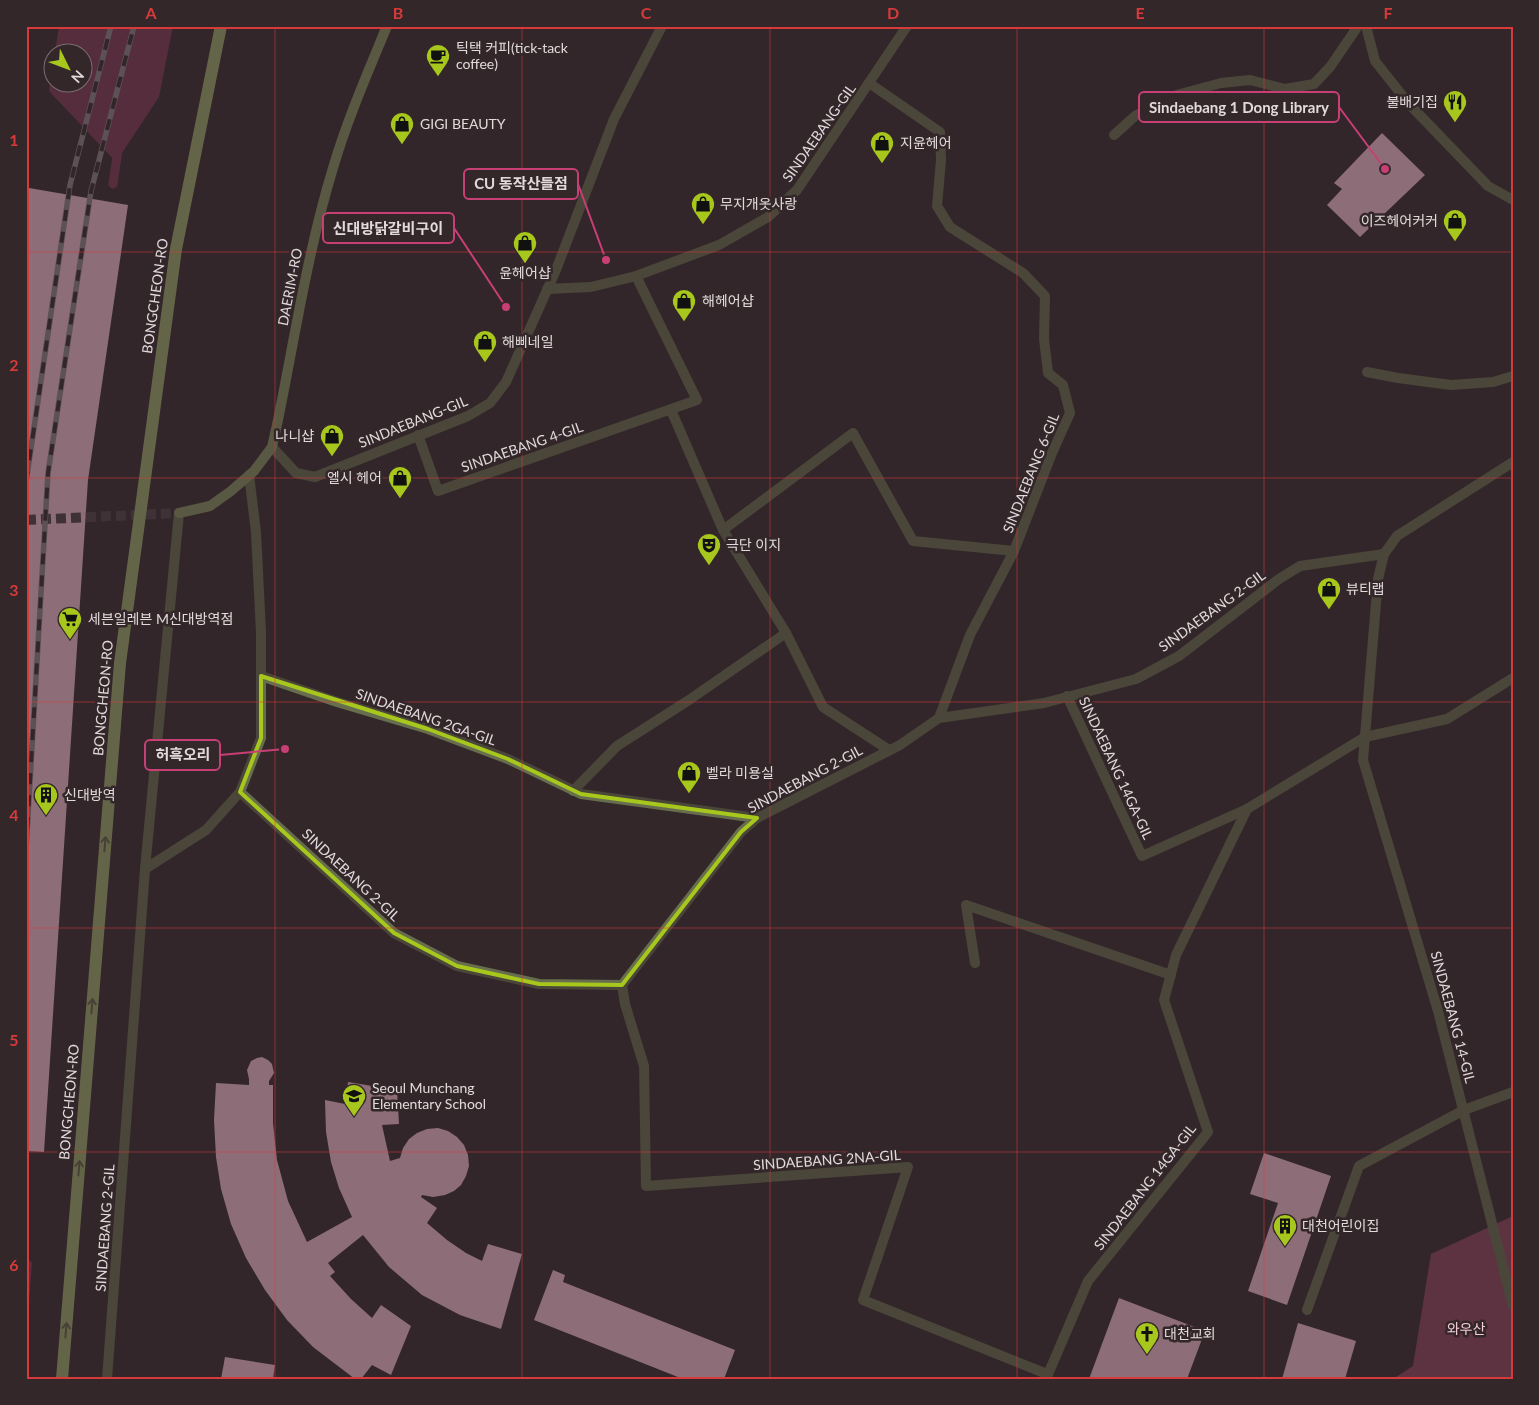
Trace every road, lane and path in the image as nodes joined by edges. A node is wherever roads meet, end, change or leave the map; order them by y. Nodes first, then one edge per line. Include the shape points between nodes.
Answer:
1 (221, 26) edge
2 (387, 26) edge
3 (662, 26) edge
4 (907, 26) edge
5 (1358, 26) edge
6 (1366, 26) edge
7 (869, 83) junction
8 (1114, 135) dead end
9 (1513, 200) edge
10 (636, 276) junction
11 (547, 289) junction
12 (1367, 372) dead end
13 (1513, 376) edge
14 (671, 410) junction
15 (418, 435) junction
16 (272, 446) junction
17 (1513, 462) edge
18 (249, 475) junction
19 (180, 513) joint
20 (723, 530) junction
21 (1014, 551) junction
22 (1384, 554) junction
23 (786, 633) junction
24 (261, 676) junction
25 (1513, 678) edge
26 (1067, 696) junction
27 (939, 718) junction
28 (1365, 737) junction
29 (889, 750) junction
30 (573, 791) junction
31 (240, 792) junction
32 (1247, 809) junction
33 (757, 818) junction
34 (145, 869) junction
35 (975, 963) dead end
36 (1171, 975) junction
37 (622, 985) junction
38 (1513, 1092) edge
39 (1464, 1110) junction
40 (1513, 1306) edge
41 (1307, 1310) dead end
42 (1046, 1376) edge
43 (62, 1379) edge
44 (107, 1379) edge

43 -> 1 main road, BONGCHEON-RO, bridge via 120,663 176,249
2 - 16 main road, DAERIM-RO via 333,167 312,248
3 - 11 street via 614,119
4 - 7 street, SINDAEBANG-GIL
5 - 8 street via 1314,84 1285,89 1250,80 1221,83 1174,96 1135,116
6 - 9 street via 1375,61 1408,104 1488,186
7 - 10 street, SINDAEBANG-GIL via 797,190 768,217 719,245
7 - 21 street, SINDAEBANG 6-GIL via 940,132 937,206 950,227 1023,273 1045,296 1044,339 1048,373 1063,384 1070,413
10 - 11 street, SINDAEBANG-GIL via 590,286
10 - 14 street, SINDAEBANG 4-GIL via 697,400
11 - 15 street, SINDAEBANG-GIL via 506,382 490,403 468,416
12 - 13 street via 1451,385 1494,382
14 - 15 street, SINDAEBANG 4-GIL via 438,491
14 - 20 street
15 - 16 street, SINDAEBANG-GIL via 315,477 296,474
16 - 18 main road, DAERIM-RO
17 - 22 street, SINDAEBANG 14-GIL via 1397,536
18 - 19 main road, DAERIM-RO via 210,506
18 - 24 street via 256,532
19 - 34 street, SINDAEBANG 2-GIL
20 - 21 street, SINDAEBANG 6-GIL via 853,433 914,541
20 - 23 street
21 - 27 street, SINDAEBANG 6-GIL via 970,635
22 - 26 street, SINDAEBANG 2-GIL via 1300,566 1179,656 1136,679
22 - 28 street, SINDAEBANG 14-GIL via 1378,579
23 - 29 street via 823,707
23 - 30 street via 617,746
24 - 30 street, SINDAEBANG 2GA-GIL via 428,729 508,759
24 - 31 street via 262,738
25 - 28 street via 1447,719
26 - 27 street, SINDAEBANG 2-GIL via 1044,703
26 - 32 street, SINDAEBANG 14GA-GIL via 1142,856
27 - 29 street, SINDAEBANG 2-GIL
28 - 32 street, SINDAEBANG 14GA-GIL
28 - 39 street, SINDAEBANG 14-GIL via 1363,760
29 - 33 street, SINDAEBANG 2-GIL
30 - 33 street, SINDAEBANG 2GA-GIL
31 - 34 street via 206,830
31 - 37 street, SINDAEBANG 2-GIL via 394,933 456,966 539,984
32 - 36 street, SINDAEBANG 14GA-GIL via 1176,954
33 - 37 street, SINDAEBANG 2-GIL via 741,832
34 - 44 street, SINDAEBANG 2-GIL
35 - 36 street via 966,905
36 - 42 street, SINDAEBANG 14GA-GIL via 1164,1000 1208,1132 1088,1281
37 - 42 street, SINDAEBANG 2NA-GIL via 624,1004 644,1066 646,1186 908,1167 863,1300
38 - 39 street
39 - 40 street, SINDAEBANG 14-GIL
39 - 41 street via 1359,1166

